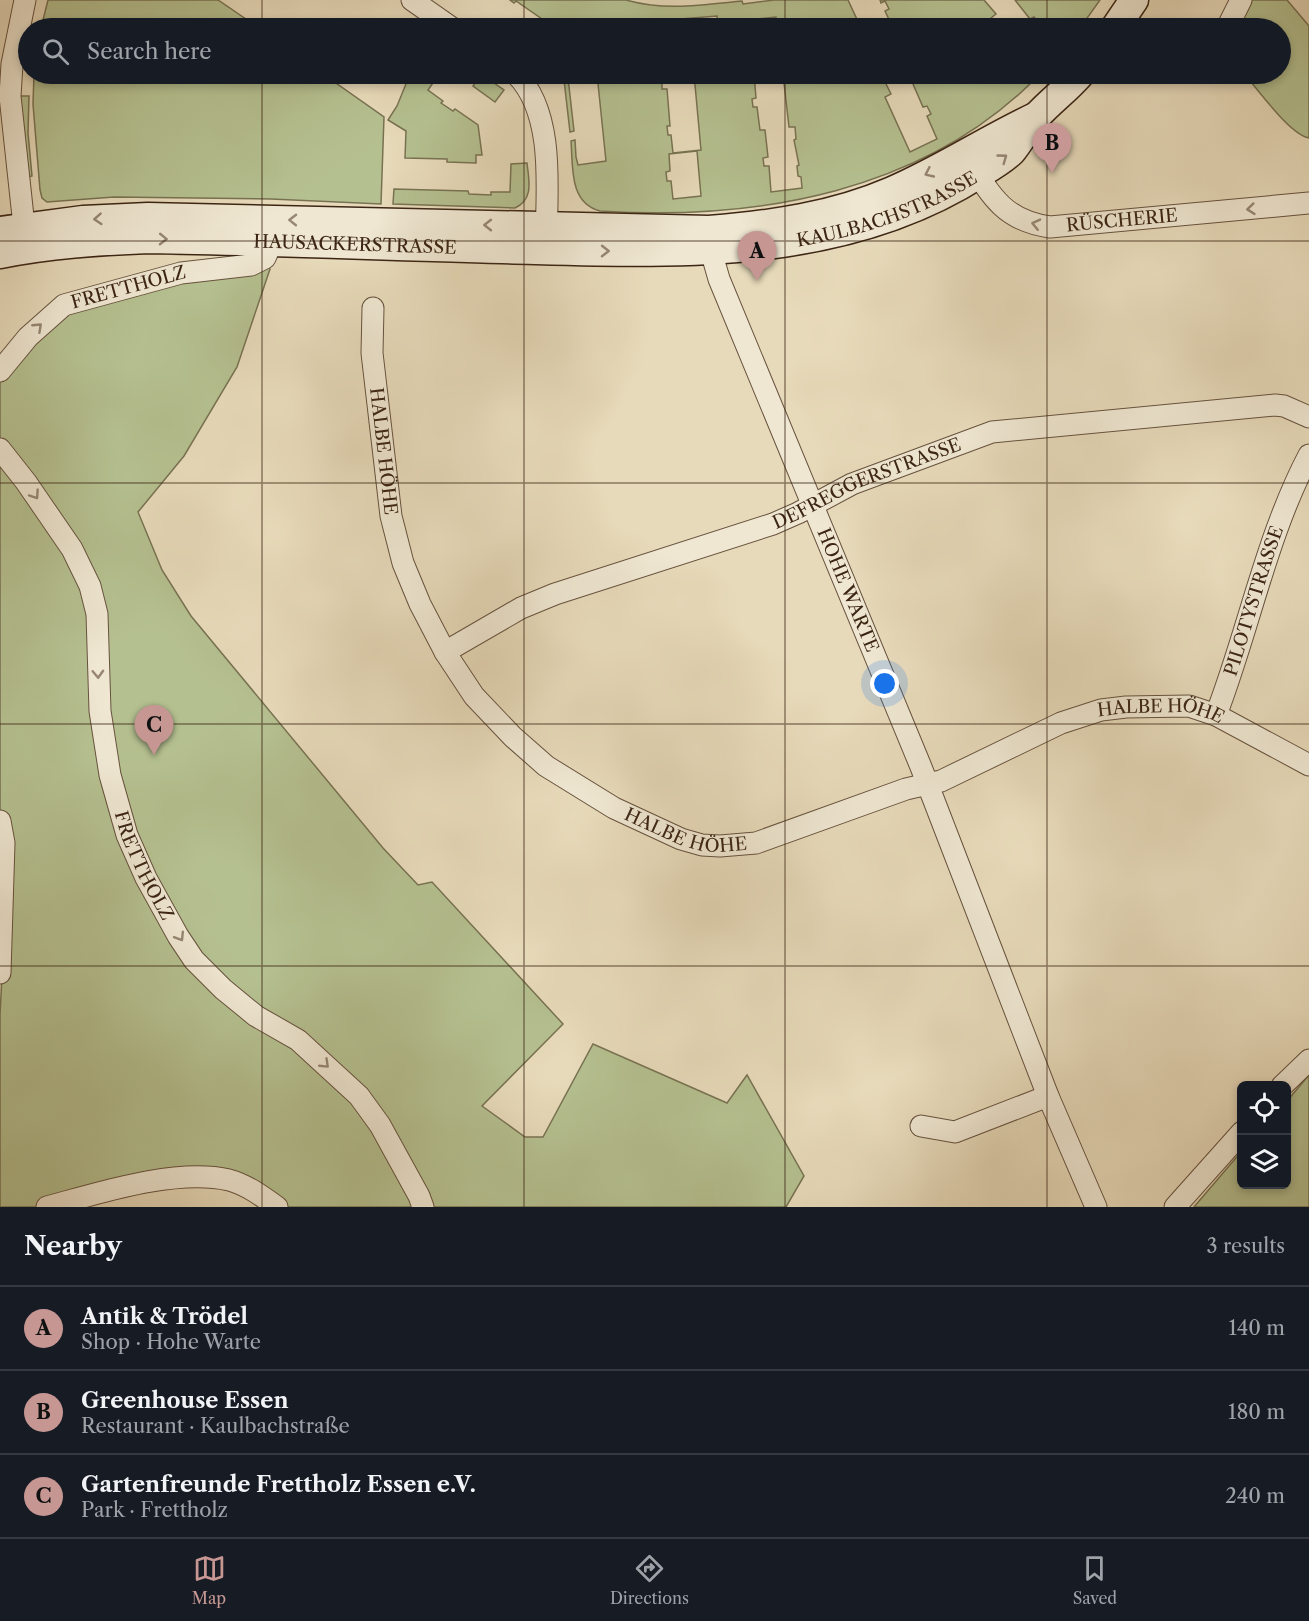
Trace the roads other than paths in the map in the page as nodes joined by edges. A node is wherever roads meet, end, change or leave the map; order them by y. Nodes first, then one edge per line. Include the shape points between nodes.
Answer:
1 (25, 0) edge
2 (412, 0) edge
3 (1134, 0) edge
4 (1241, 0) edge
5 (433, 7) edge
6 (21, 18) edge
7 (1122, 18) edge
8 (1232, 18) edge
9 (18, 34) edge
10 (522, 84) edge
11 (1070, 84) edge
12 (972, 165) junction
13 (1309, 203) edge
14 (12, 229) edge
15 (546, 238) junction
16 (710, 241) junction
17 (272, 242) junction
18 (0, 254) edge
19 (373, 308) dead end
20 (0, 371) edge
21 (1309, 417) edge
22 (0, 449) edge
23 (1309, 455) edge
24 (812, 506) junction
25 (445, 652) junction
26 (1216, 715) junction
27 (1309, 765) edge
28 (927, 784) junction
29 (0, 821) edge
30 (0, 973) edge
31 (1309, 1060) edge
32 (1287, 1081) edge
33 (1048, 1096) junction
34 (921, 1126) dead end
35 (1239, 1135) edge
36 (47, 1207) edge
37 (277, 1207) edge
38 (423, 1207) edge
39 (1096, 1207) edge
40 (1175, 1207) edge

1 - 6 street
2 - 5 street
3 - 7 main road
4 - 8 street
9 - 14 street via 10,96
10 - 15 street via 543,125
11 - 12 main road, KAULBACHSTRASSE via 1036,116 1011,153
13 -> 12 street, RÜSCHERIE via 1050,227 1031,225 1000,205
12 - 16 main road, KAULBACHSTRASSE via 837,211
15 -> 14 main road, HAUSACKERSTRASSE via 139,217
15 - 16 main road, HAUSACKERSTRASSE
15 - 17 main road, HAUSACKERSTRASSE
16 - 24 street, HOHE WARTE via 719,279
18 -> 17 main road, HAUSACKERSTRASSE via 118,240
20 -> 17 street, FRETTHOLZ via 28,337 64,305 181,273 251,265 265,258
19 - 25 street, HALBE HÖHE via 372,353 391,516 403,563
21 - 24 street, DEFREGGERSTRASSE via 1275,405 992,432 852,484
22 -> 38 street, FRETTHOLZ via 72,549 90,586 97,614 100,711 110,775 127,835 178,936 194,960 223,988 256,1016 298,1040 359,1096 380,1125
23 - 26 street, PILOTYSTRASSE via 1269,552
24 - 25 street, DEFREGGERSTRASSE via 773,524 547,597 520,608
24 - 28 street, HOHE WARTE
25 - 28 street, HALBE HÖHE via 474,696 546,766 614,808 681,839 720,846 756,843
26 - 27 street, HALBE HÖHE
26 - 28 street, HALBE HÖHE via 1189,706 1101,710 1061,723 941,781
28 - 33 street, HOHE WARTE
29 - 30 street via 4,843
31 - 32 street
33 - 34 street via 955,1132
33 - 39 street, HOHE WARTE
35 - 40 street
36 - 37 street via 156,1181 200,1178 229,1180 257,1192

